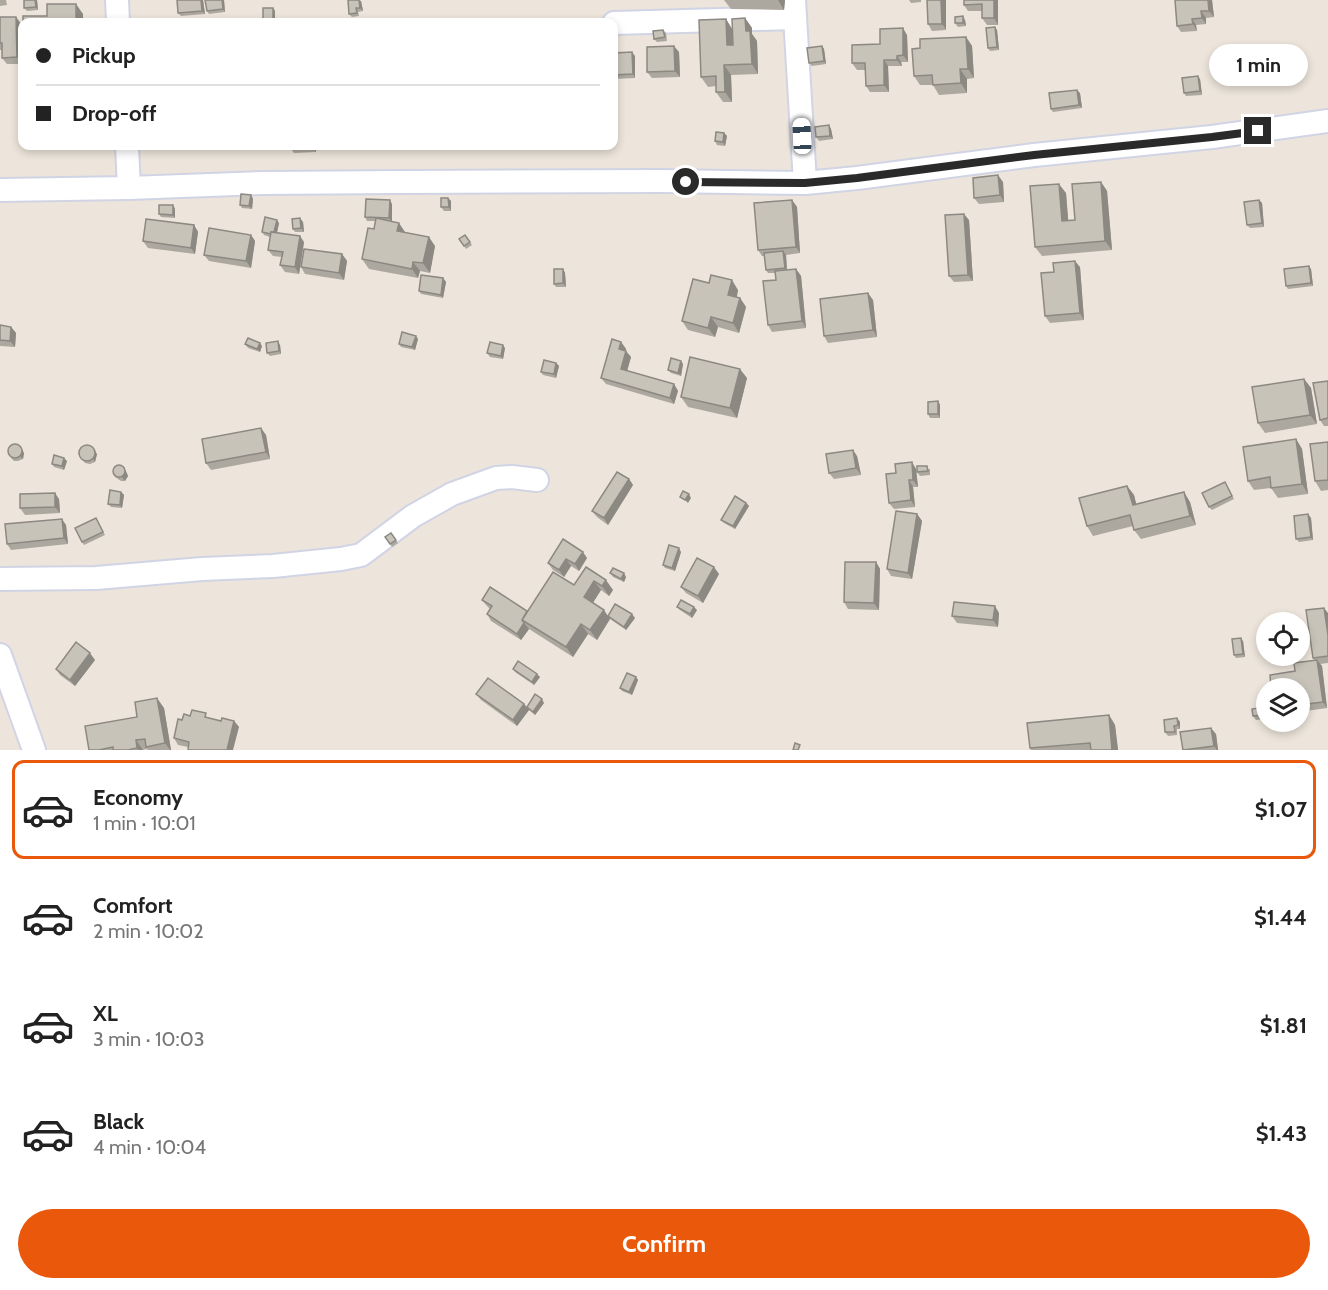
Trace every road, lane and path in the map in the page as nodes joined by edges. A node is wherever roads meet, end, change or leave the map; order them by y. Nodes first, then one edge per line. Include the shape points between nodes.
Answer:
1 (117, 0) edge
2 (795, 9) edge
3 (118, 18) edge
4 (618, 23) edge
5 (1328, 121) edge
6 (126, 150) edge
7 (805, 183) junction
8 (129, 188) junction
9 (0, 190) edge
10 (537, 480) dead end
11 (0, 579) edge
12 (0, 655) edge
13 (34, 750) edge

1 - 3 street
2 - 4 street
2 - 7 street
5 - 7 street
6 - 8 street
7 - 8 street via 377,182
8 - 9 street
10 - 11 street via 496,478 452,494 413,516 360,555 341,559 96,578
12 - 13 street

